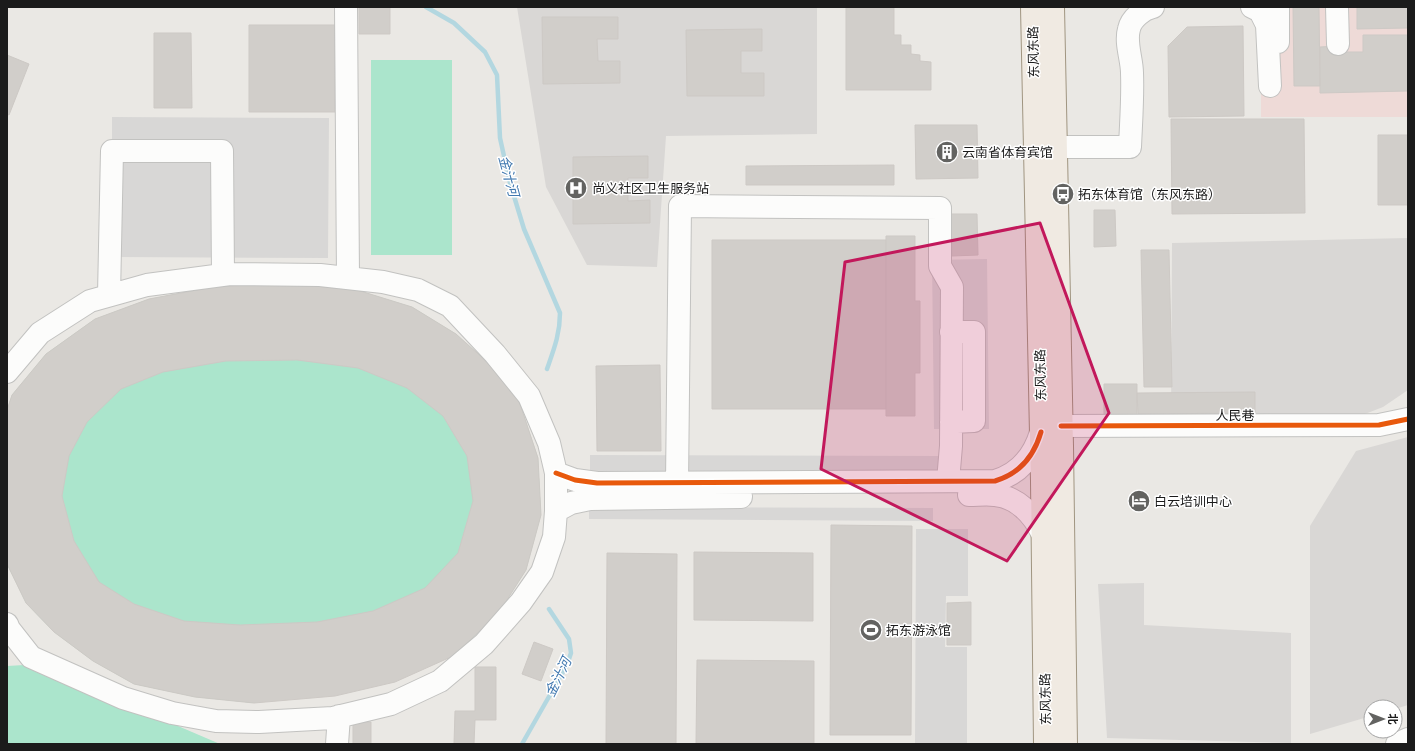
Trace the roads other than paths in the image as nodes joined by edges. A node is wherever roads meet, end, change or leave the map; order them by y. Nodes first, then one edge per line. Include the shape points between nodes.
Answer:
1 (346, 7) edge
2 (1032, 7) edge
3 (1053, 7) edge
4 (1152, 7) edge
5 (1252, 7) edge
6 (1278, 7) edge
7 (1337, 7) edge
8 (1338, 44) dead end
9 (1056, 147) junction
10 (223, 275) junction
11 (348, 278) junction
12 (110, 295) junction
13 (7, 372) edge
14 (1054, 415) junction
15 (1408, 418) edge
16 (1041, 432) junction
17 (556, 473) junction
18 (948, 481) junction
19 (677, 483) junction
20 (556, 510) junction
21 (1042, 533) junction
22 (8, 628) edge
23 (339, 716) junction
24 (1408, 739) edge
25 (337, 744) edge
26 (1045, 744) edge
27 (1066, 744) edge
28 (1397, 744) edge

1 - 11 street
2 - 14 main road, 东风东路
3 - 9 main road, 东风东路
4 - 9 street via 1145,9 1136,17 1129,29 1128,48 1132,71 1130,147
5 - 6 street via 1260,11 1267,25 1274,85
7 - 8 street
9 - 14 main road, 东风东路
10 - 11 street via 320,275
10 - 12 street via 147,284
10 - 12 street via 222,151 112,151
11 - 17 street via 418,290 450,306 495,354 529,396 549,443
12 - 13 street via 90,301 40,333
14 - 15 street, 人民巷 via 1379,425
14 - 16 main road, 东风东路
14 - 27 main road, 东风东路
16 - 18 street via 1030,457 1005,478 995,481
16 - 21 main road, 东风东路
17 - 19 street via 575,480 597,483
17 - 20 street
18 - 19 street
18 - 19 street via 951,422 974,422 974,332 951,332 952,287 940,266 940,208 680,206
20 - 21 street via 571,503 590,499 995,495 1024,507
20 - 23 street via 554,537 542,572 521,602 484,644 440,681 391,704
21 - 26 main road, 东风东路
22 - 23 street via 31,657 123,698 172,713 216,721 259,722
23 - 25 street
24 - 28 street

